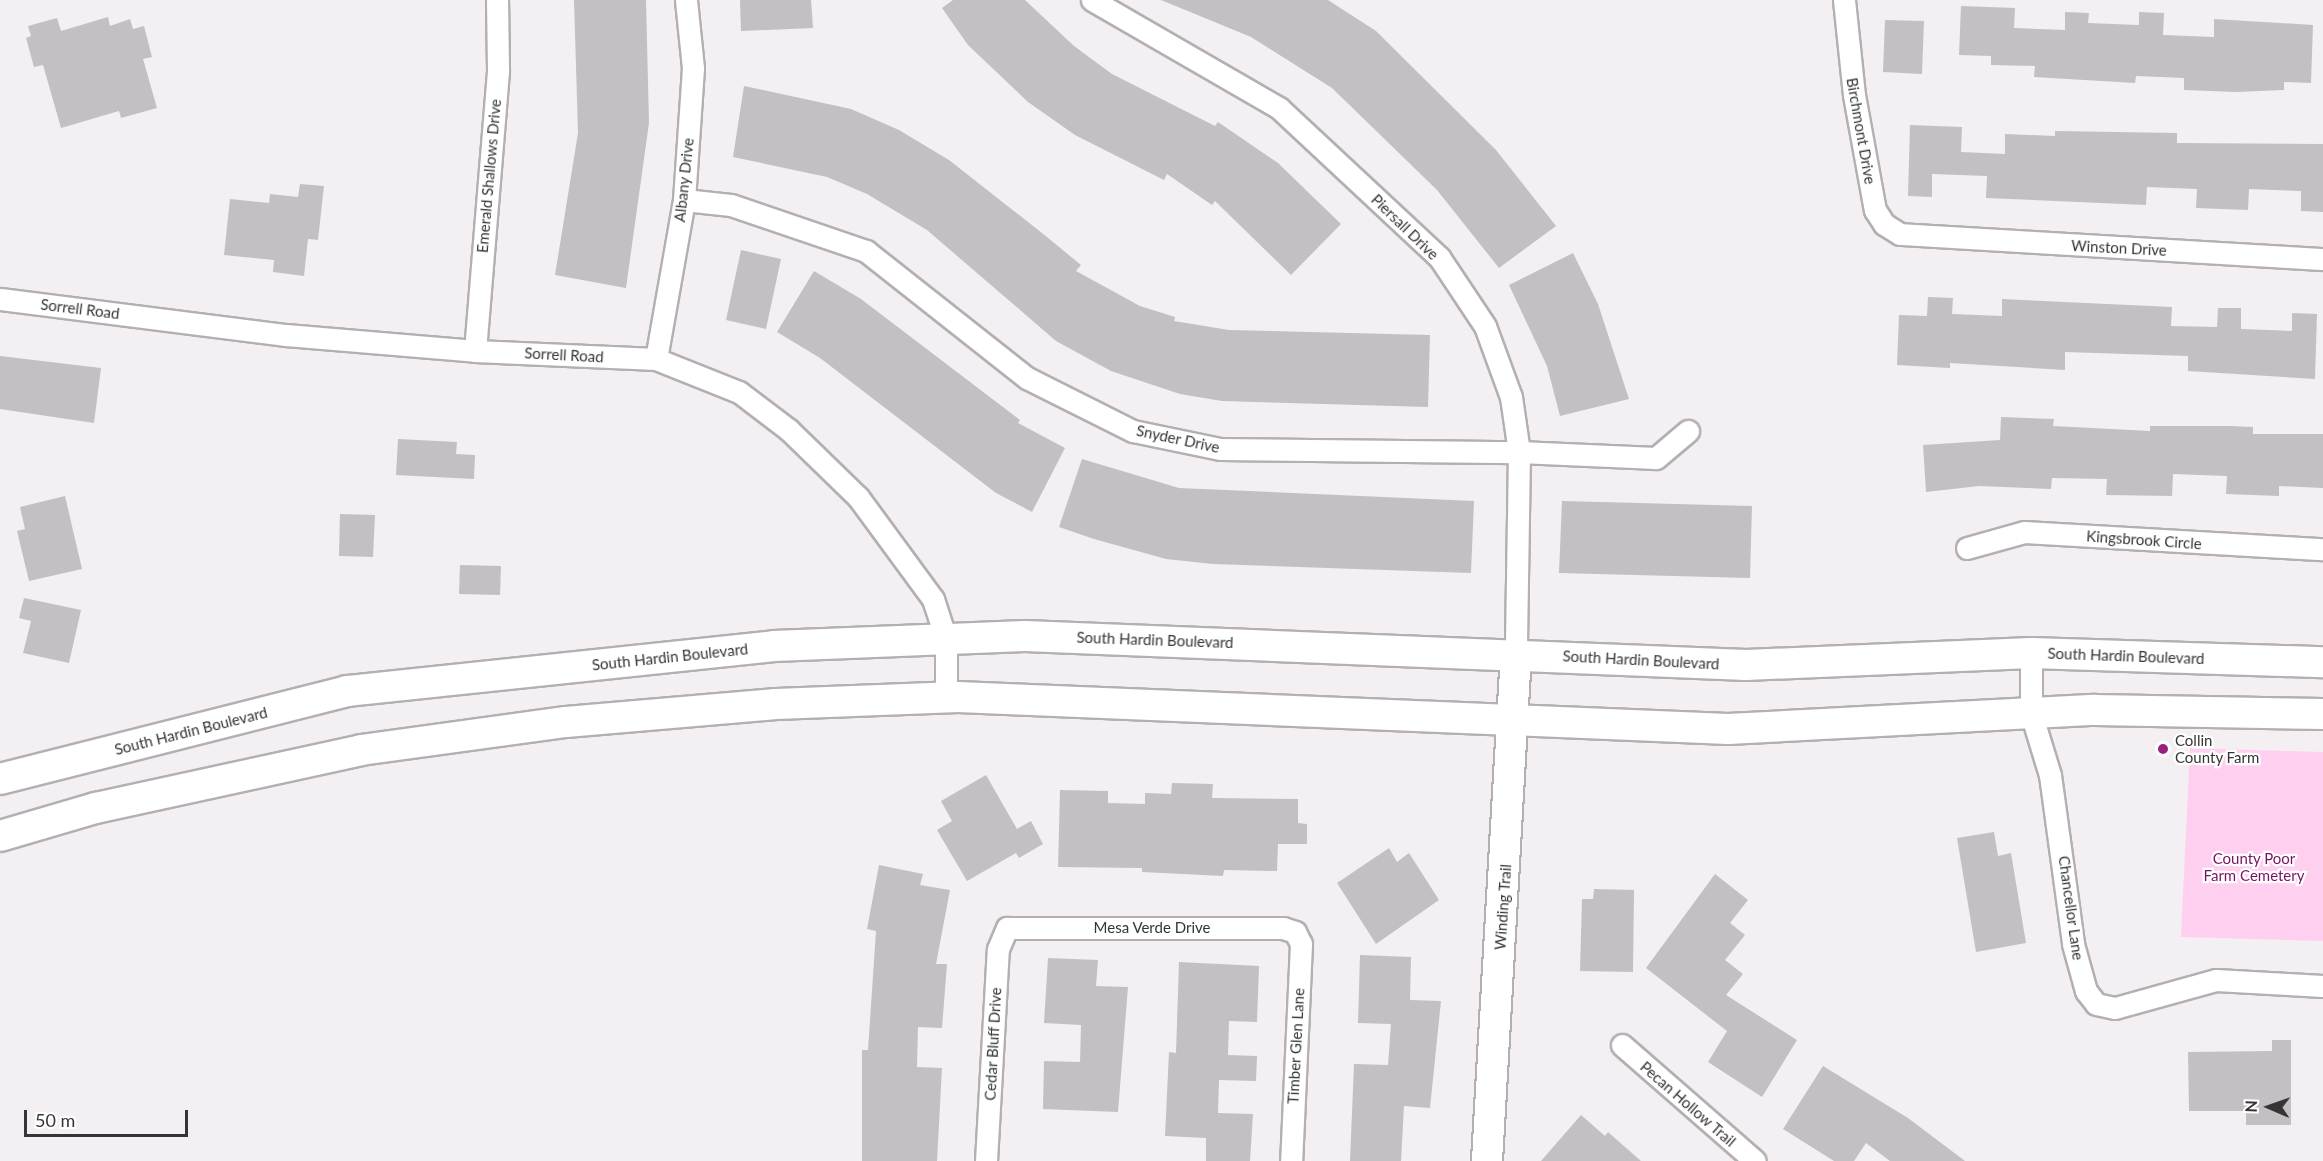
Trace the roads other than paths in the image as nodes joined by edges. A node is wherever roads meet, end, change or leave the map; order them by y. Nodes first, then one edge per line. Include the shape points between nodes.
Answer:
1 (497, 0) edge
2 (686, 0) edge
3 (1092, 0) edge
4 (1844, 0) edge
5 (684, 200) junction
6 (1915, 237) joint
7 (2323, 259) edge
8 (0, 299) edge
9 (475, 351) junction
10 (656, 359) junction
11 (1688, 431) dead end
12 (1520, 452) junction
13 (1967, 548) dead end
14 (2323, 549) edge
15 (946, 639) junction
16 (2031, 653) junction
17 (1516, 654) junction
18 (2323, 662) edge
19 (946, 697) junction
20 (2031, 713) junction
21 (2323, 714) edge
22 (1515, 719) junction
23 (0, 779) edge
24 (0, 836) edge
25 (1007, 928) joint
26 (1295, 932) joint
27 (2323, 986) edge
28 (1622, 1045) dead end
29 (986, 1161) edge
30 (1291, 1161) edge
31 (1487, 1161) edge
32 (1755, 1161) edge

1 - 9 street, Emerald Shallows Drive via 498,69
2 - 5 street, Albany Drive via 693,68
3 - 12 street, Piersall Drive via 1279,108 1439,257 1485,326 1511,397
4 - 6 street, Birchmont Drive via 1854,95 1875,210 1884,224
5 - 10 street, Albany Drive
5 - 12 street, Snyder Drive via 731,205 866,251 1027,378 1133,431 1220,449
6 - 7 street, Winston Drive
8 - 9 street, Sorrell Road via 286,335
9 - 10 street, Sorrell Road
10 - 15 street, Sorrell Road via 739,392 789,430 858,497 933,599
11 - 12 street, Snyder Drive via 1656,458
12 - 17 street, Piersall Drive
13 - 14 street, Kingsbrook Circle via 2024,532
15 - 17 main road, South Hardin Boulevard via 1025,636
15 - 19 street, Sorrell Road
15 - 23 main road, South Hardin Boulevard via 774,646 347,691
16 - 17 main road, South Hardin Boulevard via 1746,665
16 - 18 main road, South Hardin Boulevard
16 - 20 street, Chancellor Lane
17 - 22 main road, Winding Trail
19 - 22 main road
19 - 24 main road via 776,704 566,723 361,750 96,808
20 - 21 main road
20 - 22 main road via 1728,729
20 - 27 street, Chancellor Lane via 2050,775 2081,977 2096,1004 2115,1008 2216,980
22 - 31 main road, Winding Trail
25 - 26 street, Mesa Verde Drive via 1283,928
25 - 29 street, Cedar Bluff Drive via 998,949
26 - 30 street, Timber Glen Lane via 1301,944
28 - 32 street, Pecan Hollow Trail

